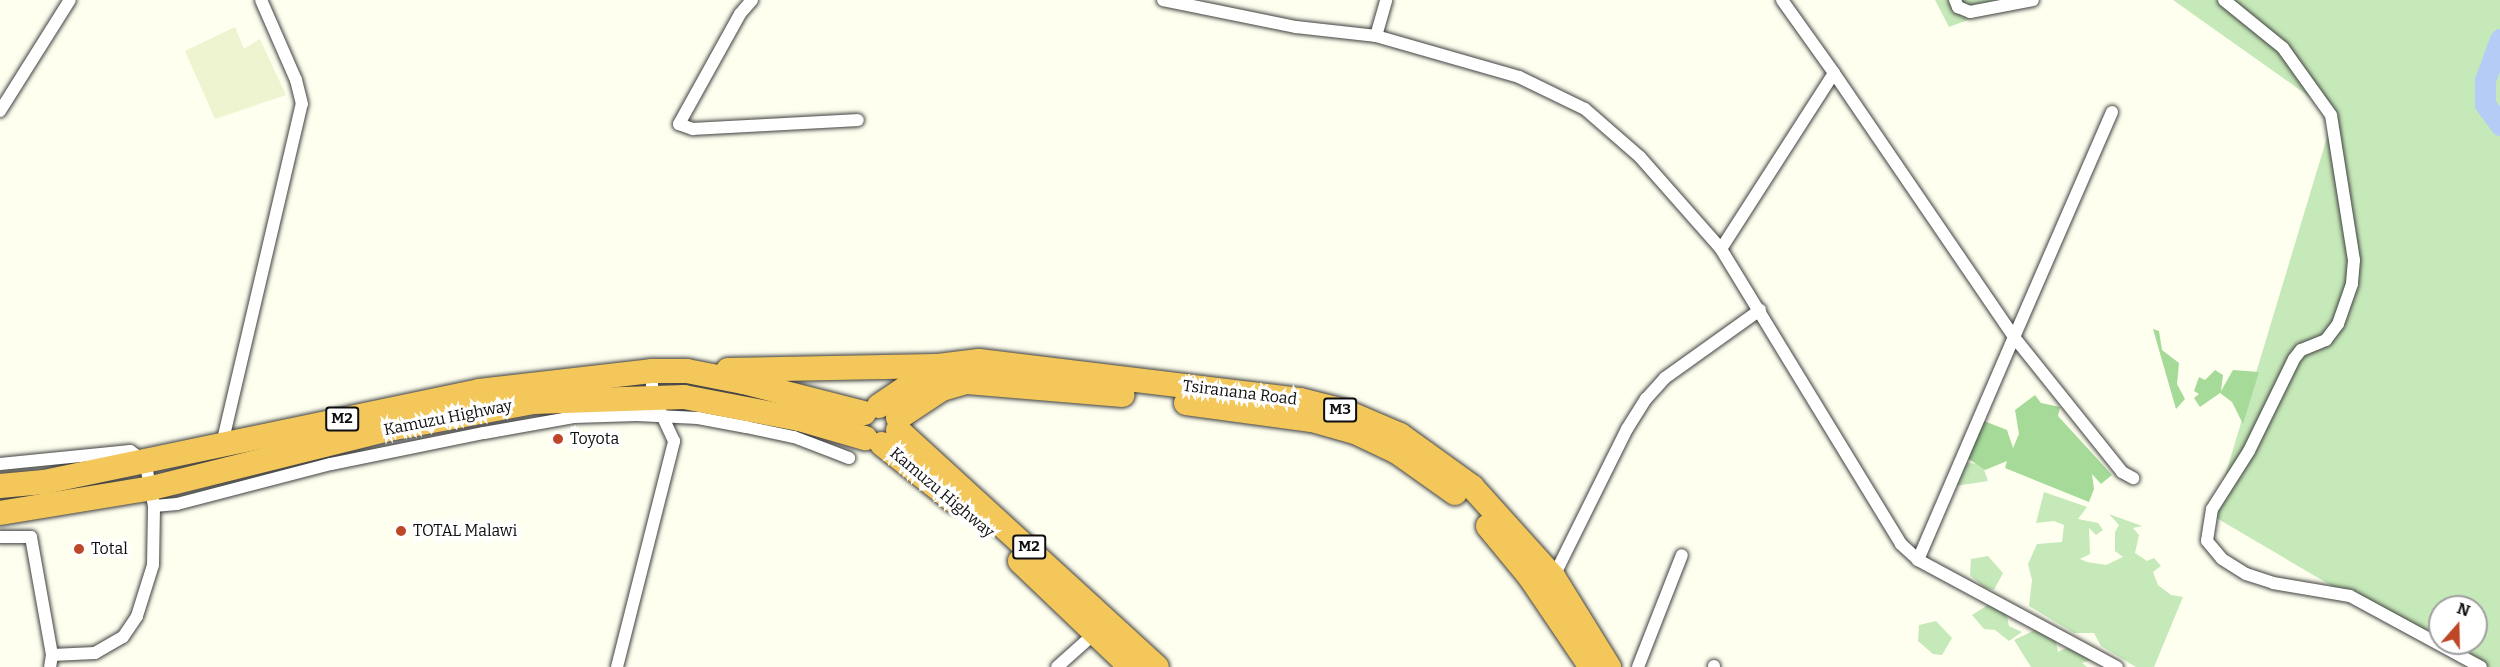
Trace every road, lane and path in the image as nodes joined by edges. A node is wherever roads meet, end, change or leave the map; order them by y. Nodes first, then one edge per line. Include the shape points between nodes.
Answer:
1 (70, 0) edge
2 (261, 0) edge
3 (752, 0) edge
4 (1163, 0) edge
5 (1386, 0) edge
6 (1782, 0) edge
7 (1954, 0) edge
8 (2033, 0) edge
9 (2224, 0) edge
10 (1376, 36) junction
11 (1834, 73) junction
12 (0, 111) edge
13 (2112, 112) dead end
14 (858, 120) dead end
15 (1721, 249) junction
16 (1760, 310) junction
17 (2014, 337) junction
18 (938, 366) junction
19 (651, 371) junction
20 (687, 371) junction
21 (653, 396) junction
22 (662, 419) junction
23 (881, 425) junction
24 (222, 444) junction
25 (849, 458) dead end
26 (145, 461) junction
27 (0, 464) edge
28 (2133, 478) dead end
29 (0, 486) edge
30 (153, 497) junction
31 (0, 513) edge
32 (0, 537) edge
33 (1682, 555) dead end
34 (1918, 560) junction
35 (1548, 585) junction
36 (1095, 633) junction
37 (51, 661) edge
38 (617, 667) edge
39 (1057, 667) edge
40 (1131, 667) edge
41 (1157, 667) edge
42 (1591, 667) edge
43 (1609, 667) edge
44 (1638, 667) edge
45 (2117, 667) edge
46 (2481, 667) edge

1 - 12 street
2 - 24 street via 296,80 302,104
3 - 14 street via 740,14 679,124 693,129
4 - 10 street via 1296,27
5 - 10 street
6 - 11 street
7 - 8 street via 1970,12
9 - 46 street via 2283,48 2331,115 2354,260 2352,284 2338,324 2326,340 2301,350 2294,359 2249,451 2212,509 2208,541 2222,558 2246,574 2273,583 2350,596
10 - 15 street via 1519,77 1585,109 1641,157
11 - 15 street
11 - 17 street
13 - 17 street
15 - 16 street
16 - 34 street via 1884,523
16 - 35 street via 1665,378 1646,399
17 - 28 street via 2122,472
17 - 34 street
18 - 20 highway
18 - 23 highway, Tsiranana Road / M3
18 - 35 highway, Tsiranana Road / M3 via 979,361 1019,365 1300,400 1344,411 1400,435 1438,459 1503,519
19 - 20 highway, Kamuzu Highway / M2
19 - 21 street
19 - 24 highway, Kamuzu Highway / M2 via 478,391
20 - 23 highway, Kamuzu Highway / M2
21 - 22 street
21 - 23 highway, Kamuzu Highway / M2
21 - 30 highway, Kamuzu Highway / M2 via 481,409
22 - 25 street via 698,418 794,437
22 - 30 street via 637,415 574,417 331,464 177,504
22 - 38 street via 674,441
23 - 35 highway, Tsiranana Road / M3 via 949,386 993,381 1312,420 1354,432 1397,452 1438,479
23 - 36 highway, Kamuzu Highway / M2
23 - 41 highway, Kamuzu Highway / M2
24 - 26 highway, Kamuzu Highway / M2
26 - 27 street via 124,450
26 - 29 highway, Kamuzu Highway / M2 via 45,482
26 - 30 street
30 - 31 highway, Kamuzu Highway / M2
30 - 37 street via 153,565 137,616 123,637 95,653
32 - 37 street via 31,537
33 - 44 street
34 - 45 street
35 - 42 highway, Tsiranana Road / M3
35 - 43 highway, Tsiranana Road / M3
36 - 39 street
36 - 40 highway, Kamuzu Highway / M2

